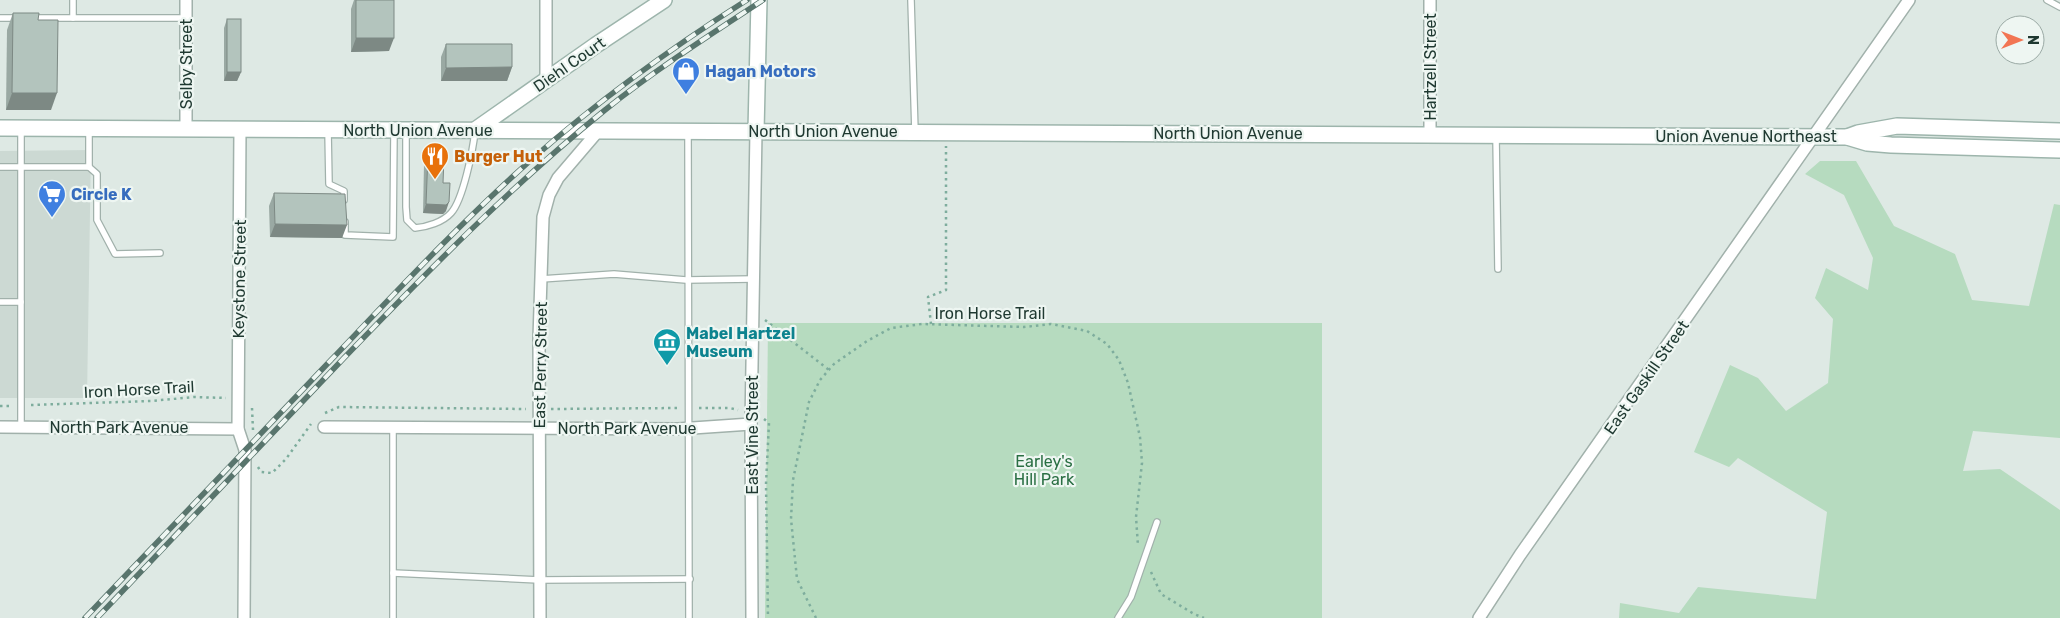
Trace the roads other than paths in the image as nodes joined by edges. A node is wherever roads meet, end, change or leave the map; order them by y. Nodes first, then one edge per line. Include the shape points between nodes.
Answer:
1 (73, 0) edge
2 (186, 0) edge
3 (546, 0) edge
4 (664, 0) edge
5 (759, 0) edge
6 (911, 0) edge
7 (1430, 0) edge
8 (1910, 0) edge
9 (2047, 0) edge
10 (2060, 7) edge
11 (0, 18) edge
12 (73, 18) junction
13 (186, 18) junction
14 (546, 80) junction
15 (0, 128) edge
16 (21, 128) junction
17 (89, 128) junction
18 (186, 128) junction
19 (240, 129) junction
20 (328, 130) junction
21 (400, 130) junction
22 (475, 130) junction
23 (599, 130) junction
24 (688, 131) junction
25 (756, 131) junction
26 (2060, 131) edge
27 (915, 132) junction
28 (1430, 134) junction
29 (1496, 135) junction
30 (1646, 135) joint
31 (1815, 137) junction
32 (1848, 137) junction
33 (2060, 150) edge
34 (0, 166) edge
35 (21, 166) junction
36 (89, 167) junction
37 (344, 209) edge
38 (345, 218) edge
39 (160, 253) dead end
40 (1498, 269) dead end
41 (541, 279) junction
42 (753, 279) junction
43 (689, 280) junction
44 (0, 302) edge
45 (21, 302) junction
46 (751, 424) junction
47 (0, 427) edge
48 (21, 427) junction
49 (324, 427) dead end
50 (393, 428) junction
51 (539, 428) junction
52 (238, 429) junction
53 (690, 429) junction
54 (1157, 522) dead end
55 (393, 573) junction
56 (690, 579) junction
57 (539, 580) junction
58 (244, 618) edge
59 (393, 618) edge
60 (540, 618) edge
61 (689, 618) edge
62 (752, 618) edge
63 (1118, 618) edge
64 (1479, 618) edge

1 - 12 lane
2 - 13 street, Selby Street
3 - 14 street
4 - 14 main road, Diehl Court
5 - 25 main road
6 - 27 lane
7 - 28 street, Hartzell Street
8 - 31 street, East Gaskill Street
9 - 10 lane
11 - 12 lane
12 - 13 lane
13 - 18 street, Selby Street
14 - 22 main road, Diehl Court
15 - 16 main road, North Union Avenue
16 - 17 main road, North Union Avenue
16 - 35 lane
17 - 18 main road, North Union Avenue
17 - 36 lane
18 - 19 main road, North Union Avenue
19 - 20 main road, North Union Avenue
19 - 52 street, Keystone Street
20 - 21 main road, North Union Avenue
20 - 37 lane via 329,184 344,191
21 - 22 main road, North Union Avenue
21 - 22 lane via 406,207 409,224 415,228 443,220 452,212 462,188
21 - 38 lane via 393,237 346,235
22 - 23 main road, North Union Avenue
23 - 24 main road, North Union Avenue
23 - 41 street, East Perry Street via 558,178 549,195 543,216
24 - 25 main road, North Union Avenue
24 - 43 lane
25 - 27 main road, North Union Avenue
25 - 42 street, East Vine Street
26 - 32 main road, Union Avenue Northeast via 1898,126
27 - 28 main road, North Union Avenue
28 - 29 main road, North Union Avenue
29 - 30 main road, North Union Avenue
29 - 40 lane
30 - 31 main road, Union Avenue Northeast
31 - 32 main road, Union Avenue Northeast
31 - 64 street, East Gaskill Street
32 - 33 main road, Union Avenue Northeast via 1891,145
34 - 35 lane
35 - 36 lane
35 - 45 lane
36 - 39 lane via 97,174 97,220 115,254
41 - 43 lane via 614,274
41 - 51 street, East Perry Street
42 - 43 lane
42 - 46 street, East Vine Street
43 - 53 lane
44 - 45 lane
45 - 48 lane
46 - 53 street, North Park Avenue
46 - 62 street, East Vine Street
47 - 48 street, North Park Avenue
48 - 52 street, North Park Avenue
49 - 50 street, North Park Avenue
50 - 51 street, North Park Avenue
50 - 55 lane
51 - 53 street, North Park Avenue
51 - 57 street, East Perry Street
52 - 58 street, Keystone Street via 245,450
53 - 56 lane
54 - 63 lane via 1131,597
55 - 57 lane
55 - 59 lane
56 - 57 lane
56 - 61 lane
57 - 60 street, East Perry Street

